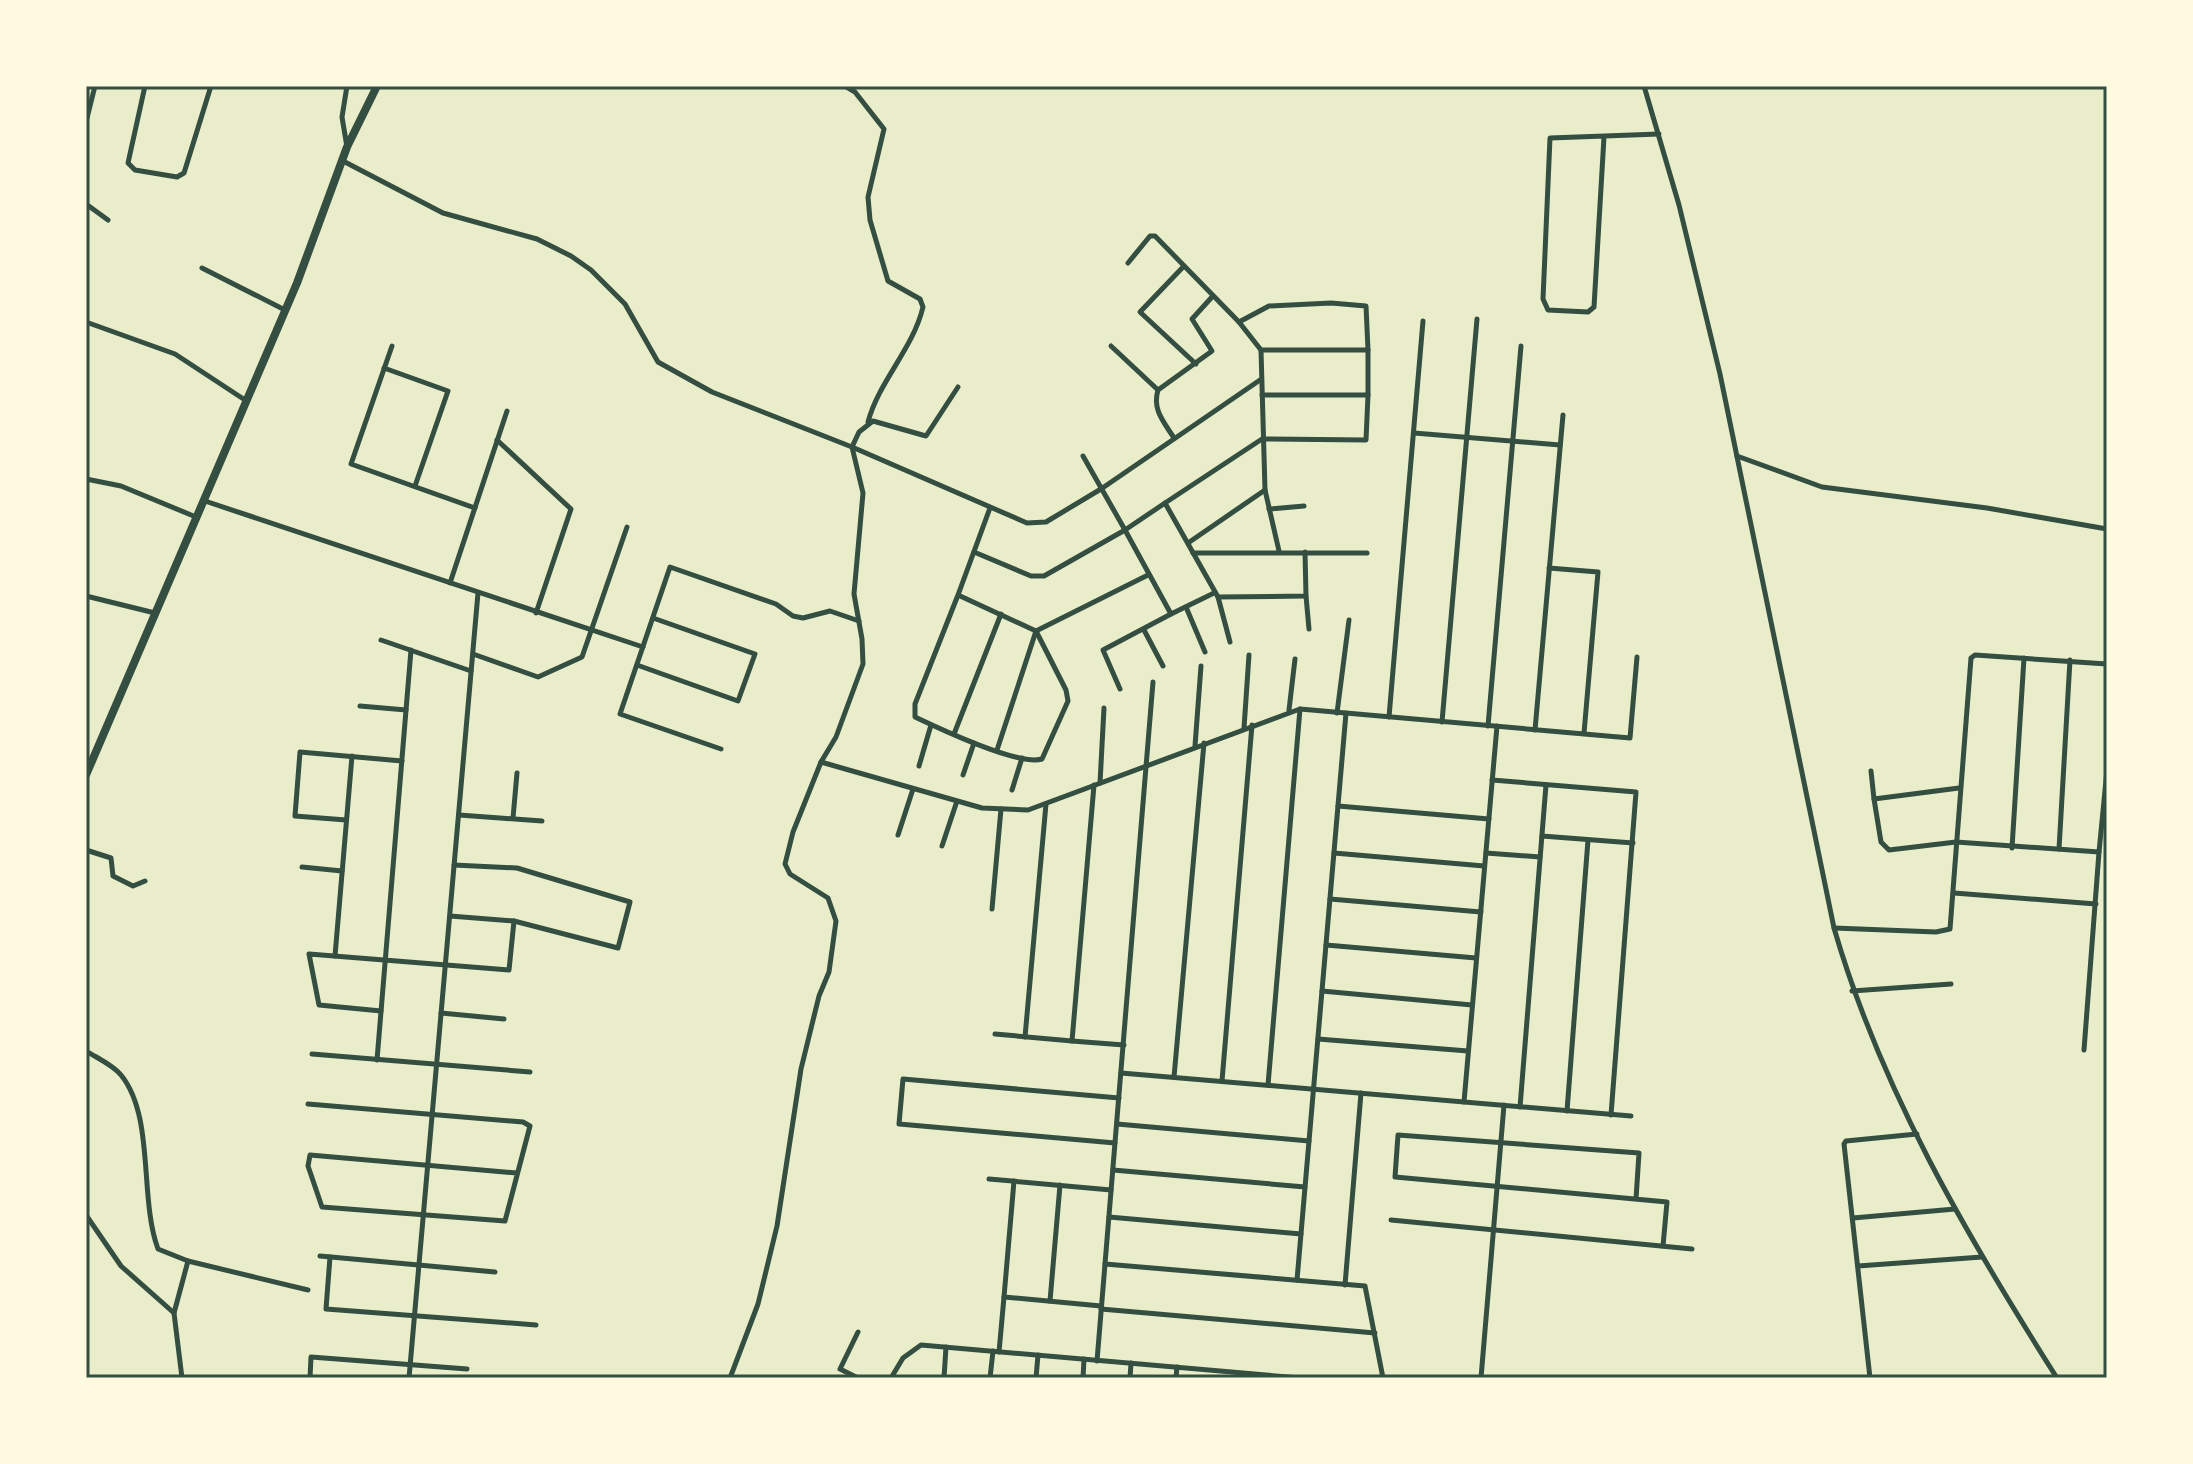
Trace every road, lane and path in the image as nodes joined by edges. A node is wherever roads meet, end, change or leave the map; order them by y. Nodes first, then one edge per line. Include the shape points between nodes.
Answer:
1 (95, 86) edge
2 (145, 86) edge
3 (211, 86) edge
4 (347, 86) edge
5 (377, 86) edge
6 (845, 86) edge
7 (1644, 86) edge
8 (86, 122) edge
9 (1659, 134) junction
10 (1604, 137) junction
11 (347, 147) junction
12 (343, 161) junction
13 (86, 204) edge
14 (108, 220) dead end
15 (1128, 263) dead end
16 (1184, 266) junction
17 (202, 268) dead end
18 (1212, 297) junction
19 (285, 310) junction
20 (1477, 319) dead end
21 (1423, 321) dead end
22 (86, 322) edge
23 (1239, 322) junction
24 (392, 346) dead end
25 (1111, 346) dead end
26 (1521, 346) dead end
27 (1261, 350) junction
28 (1368, 350) junction
29 (1196, 364) junction
30 (384, 368) junction
31 (1260, 380) junction
32 (958, 387) dead end
33 (1158, 390) junction
34 (1261, 395) junction
35 (1368, 395) junction
36 (245, 400) junction
37 (507, 411) dead end
38 (1563, 415) dead end
39 (868, 422) junction
40 (1414, 433) junction
41 (1467, 437) junction
42 (1174, 438) junction
43 (1262, 439) junction
44 (497, 440) junction
45 (1513, 441) junction
46 (1560, 445) junction
47 (852, 447) junction
48 (1083, 456) dead end
49 (1736, 456) junction
50 (86, 479) edge
51 (415, 486) junction
52 (1101, 489) junction
53 (1265, 490) junction
54 (204, 500) junction
55 (1165, 503) junction
56 (1304, 506) dead end
57 (475, 508) junction
58 (990, 508) junction
59 (1269, 509) junction
60 (196, 517) junction
61 (627, 527) dead end
62 (2107, 529) edge
63 (1125, 530) junction
64 (1188, 543) junction
65 (1279, 551) junction
66 (974, 552) junction
67 (1305, 552) junction
68 (1193, 553) junction
69 (1367, 553) dead end
70 (1549, 568) junction
71 (1148, 575) junction
72 (450, 583) junction
73 (478, 593) junction
74 (958, 595) junction
75 (1216, 595) junction
76 (86, 596) edge
77 (1306, 596) junction
78 (1186, 607) junction
79 (156, 613) junction
80 (536, 613) junction
81 (1001, 614) junction
82 (1171, 614) junction
83 (653, 618) junction
84 (1349, 620) dead end
85 (859, 621) junction
86 (1309, 629) dead end
87 (1144, 630) junction
88 (591, 631) junction
89 (1036, 631) junction
90 (381, 640) dead end
91 (1230, 642) dead end
92 (643, 647) junction
93 (411, 650) junction
94 (1205, 652) dead end
95 (473, 654) junction
96 (1249, 655) dead end
97 (1637, 657) dead end
98 (2024, 658) junction
99 (1295, 659) dead end
100 (2070, 660) junction
101 (2107, 664) edge
102 (637, 665) junction
103 (1163, 666) dead end
104 (1201, 666) dead end
105 (471, 671) junction
106 (1153, 682) dead end
107 (1120, 689) dead end
108 (360, 706) dead end
109 (1104, 708) dead end
110 (1300, 709) junction
111 (406, 710) junction
112 (1289, 711) junction
113 (1337, 713) junction
114 (1346, 713) junction
115 (1389, 717) junction
116 (1442, 722) junction
117 (931, 725) junction
118 (1252, 725) junction
119 (1488, 726) junction
120 (1497, 726) junction
121 (1244, 728) junction
122 (1535, 730) junction
123 (1584, 733) junction
124 (954, 734) junction
125 (974, 743) junction
126 (1204, 743) junction
127 (1195, 746) junction
128 (721, 749) dead end
129 (997, 750) junction
130 (352, 756) junction
131 (1022, 758) junction
132 (402, 761) junction
133 (821, 762) junction
134 (1148, 765) junction
135 (919, 766) dead end
136 (2107, 770) edge
137 (1871, 771) dead end
138 (517, 773) dead end
139 (86, 775) edge
140 (963, 775) dead end
141 (1492, 780) junction
142 (1097, 784) junction
143 (1546, 785) junction
144 (1959, 788) junction
145 (913, 789) junction
146 (1012, 790) dead end
147 (1874, 799) junction
148 (957, 801) junction
149 (1046, 804) junction
150 (1338, 806) junction
151 (1001, 809) junction
152 (459, 815) junction
153 (513, 818) junction
154 (1489, 819) junction
155 (346, 820) junction
156 (542, 821) dead end
157 (898, 835) dead end
158 (1542, 836) junction
159 (1588, 840) junction
160 (1956, 842) junction
161 (1633, 843) junction
162 (942, 846) dead end
163 (2012, 848) junction
164 (2059, 849) junction
165 (86, 850) edge
166 (2099, 852) junction
167 (1334, 853) junction
168 (1486, 853) junction
169 (1540, 857) junction
170 (454, 865) junction
171 (1484, 866) junction
172 (302, 867) dead end
173 (342, 871) junction
174 (145, 881) dead end
175 (1954, 893) junction
176 (1330, 899) junction
177 (2096, 904) junction
178 (992, 909) dead end
179 (1481, 912) junction
180 (450, 916) junction
181 (514, 921) junction
182 (1834, 928) junction
183 (1326, 945) junction
184 (335, 956) junction
185 (1477, 958) junction
186 (385, 960) junction
187 (445, 965) junction
188 (1951, 984) dead end
189 (1322, 991) junction
190 (1852, 991) junction
191 (1472, 1005) junction
192 (381, 1011) junction
193 (441, 1013) junction
194 (504, 1019) dead end
195 (995, 1034) dead end
196 (1025, 1037) junction
197 (1318, 1039) junction
198 (1072, 1041) junction
199 (1124, 1045) junction
200 (2084, 1050) dead end
201 (86, 1051) edge
202 (1468, 1051) junction
203 (312, 1054) dead end
204 (377, 1060) junction
205 (437, 1064) junction
206 (530, 1072) dead end
207 (1121, 1073) junction
208 (1174, 1077) junction
209 (1222, 1081) junction
210 (1268, 1085) junction
211 (1314, 1089) junction
212 (1361, 1093) junction
213 (1119, 1098) junction
214 (1464, 1102) junction
215 (308, 1104) dead end
216 (1504, 1105) junction
217 (1520, 1107) junction
218 (1567, 1111) junction
219 (432, 1115) junction
220 (1611, 1115) junction
221 (1631, 1116) dead end
222 (1117, 1124) junction
223 (1917, 1134) junction
224 (1309, 1141) junction
225 (1115, 1143) junction
226 (1500, 1143) junction
227 (428, 1165) junction
228 (1113, 1170) junction
229 (517, 1173) junction
230 (989, 1179) dead end
231 (1014, 1181) junction
232 (1060, 1185) junction
233 (1497, 1186) junction
234 (1305, 1187) junction
235 (1111, 1190) junction
236 (1636, 1199) junction
237 (1955, 1209) junction
238 (86, 1215) edge
239 (423, 1215) junction
240 (1109, 1217) junction
241 (1853, 1218) junction
242 (1391, 1220) dead end
243 (1493, 1230) junction
244 (1301, 1234) junction
245 (1663, 1246) junction
246 (1692, 1249) dead end
247 (320, 1256) dead end
248 (330, 1257) junction
249 (1982, 1257) junction
250 (188, 1261) junction
251 (1105, 1264) junction
252 (419, 1265) junction
253 (1858, 1266) junction
254 (495, 1272) dead end
255 (1297, 1280) junction
256 (1345, 1285) junction
257 (308, 1290) dead end
258 (1004, 1297) junction
259 (1050, 1301) junction
260 (1101, 1307) junction
261 (174, 1313) junction
262 (414, 1315) junction
263 (536, 1325) dead end
264 (858, 1332) dead end
265 (1375, 1333) junction
266 (946, 1347) junction
267 (996, 1352) junction
268 (1038, 1355) junction
269 (1084, 1359) junction
270 (1097, 1361) junction
271 (1131, 1363) junction
272 (410, 1365) junction
273 (1177, 1367) junction
274 (467, 1369) dead end
275 (1223, 1375) edge
276 (182, 1378) edge
277 (310, 1378) edge
278 (409, 1378) edge
279 (730, 1378) edge
280 (858, 1378) edge
281 (891, 1378) edge
282 (944, 1378) edge
283 (990, 1378) edge
284 (1036, 1378) edge
285 (1083, 1378) edge
286 (1130, 1378) edge
287 (1176, 1378) edge
288 (1300, 1378) edge
289 (1383, 1378) edge
290 (1481, 1378) edge
291 (1870, 1378) edge
292 (2057, 1378) edge

1 - 8 street
2 - 3 street via 128,163 135,170 177,177 184,173
4 - 11 street via 342,117
5 - 11 main road
6 - 39 street via 884,129 868,197 882,268 888,281 920,299 923,307
7 - 9 street
9 - 10 street
9 - 49 street via 1702,294
10 - 10 street via 1550,138 1543,299 1548,310 1588,312 1594,307
11 - 12 main road
12 - 19 main road
12 - 47 street via 443,213 537,239 571,256 625,304 658,362 741,405
13 - 14 street
15 - 16 street via 1152,235
16 - 18 street
16 - 29 street via 1140,312
17 - 19 street
18 - 23 street
18 - 29 street via 1192,319 1212,349
19 - 36 main road
20 - 41 street
21 - 40 street
22 - 36 street via 175,354
23 - 27 street
23 - 28 street via 1269,306 1363,304
24 - 30 street
25 - 33 street
26 - 45 street
27 - 28 street
27 - 31 street
28 - 35 street
29 - 33 street
30 - 51 street via 448,391
30 - 51 street via 351,464
31 - 34 street
31 - 42 street
32 - 39 street via 926,436
33 - 42 street via 1155,406
34 - 35 street
34 - 43 street
35 - 43 street via 1366,440
36 - 54 main road
37 - 44 street
38 - 46 street
39 - 47 street
40 - 41 street
40 - 115 street
41 - 45 street
41 - 116 street
42 - 52 street
43 - 53 street
43 - 55 street
44 - 57 street
44 - 80 street via 571,509
45 - 46 street
45 - 119 street
46 - 70 street
47 - 58 street
47 - 85 street via 863,493 854,579
48 - 52 street
49 - 62 street via 1822,487
49 - 182 street
50 - 60 street via 121,486
51 - 57 street
52 - 58 street via 1037,525
52 - 63 street
53 - 59 street
53 - 64 street
54 - 60 main road
54 - 72 street
55 - 63 street
55 - 64 street
56 - 59 street
57 - 72 street
58 - 66 street
59 - 65 street
60 - 79 main road
61 - 88 street
63 - 66 street via 1044,576 1031,576
63 - 71 street
64 - 68 street
65 - 67 street
65 - 68 street
66 - 74 street
67 - 69 street
67 - 77 street
68 - 75 street
70 - 122 street
70 - 123 street via 1598,572
71 - 82 street
71 - 89 street
72 - 73 street
73 - 80 street
73 - 95 street
74 - 81 street
74 - 117 street via 914,711
75 - 77 street
75 - 78 street
75 - 91 street
76 - 79 street
77 - 86 street
78 - 82 street
78 - 94 street
79 - 139 main road
80 - 88 street
81 - 89 street
81 - 124 street
82 - 87 street
83 - 85 street via 670,567 776,604 793,616 830,611
83 - 92 street
83 - 102 street via 755,654 738,701
84 - 113 street
85 - 133 street via 863,664
87 - 103 street
87 - 107 street via 1103,650
88 - 92 street
88 - 95 street via 582,657 538,677
89 - 129 street
89 - 131 street via 1068,701 1042,759
90 - 93 street
92 - 102 street
93 - 105 street
93 - 111 street
95 - 105 street
96 - 121 street
97 - 123 street via 1630,738
98 - 100 street
98 - 144 street via 1971,658
98 - 163 street
99 - 112 street
100 - 101 street
100 - 164 street
102 - 128 street via 620,714
104 - 127 street
105 - 152 street
106 - 134 street
108 - 111 street
109 - 142 street
110 - 112 street
110 - 113 street
110 - 210 street
111 - 132 street
112 - 118 street
113 - 114 street
114 - 115 street
114 - 150 street
115 - 116 street
116 - 119 street
117 - 124 street
117 - 135 street
118 - 121 street
118 - 209 street
119 - 120 street
120 - 122 street
120 - 141 street
121 - 126 street
122 - 123 street
124 - 125 street
125 - 129 street
125 - 140 street
126 - 127 street
126 - 208 street
127 - 134 street
129 - 131 street
130 - 132 street
130 - 155 street
130 - 155 street via 300,752 295,816
131 - 146 street
132 - 186 street
133 - 145 street
133 - 279 street via 785,864 790,874 828,898 834,909 829,972 801,1069 777,1226 758,1304
134 - 142 street
134 - 199 street
136 - 166 street
137 - 147 street
138 - 153 street
141 - 143 street
141 - 154 street
142 - 149 street
142 - 198 street
143 - 158 street
143 - 161 street via 1636,792
144 - 147 street
144 - 160 street
145 - 148 street
145 - 157 street
147 - 160 street via 1884,848
148 - 151 street
148 - 162 street
149 - 151 street
149 - 196 street
150 - 154 street
150 - 167 street
151 - 178 street
152 - 153 street
152 - 170 street
153 - 156 street
154 - 168 street
155 - 173 street
158 - 159 street
158 - 169 street
159 - 161 street
159 - 218 street
160 - 163 street
160 - 175 street
161 - 220 street
163 - 164 street
164 - 166 street
165 - 174 street via 111,858 113,876 133,886
166 - 177 street
167 - 171 street
167 - 176 street
168 - 169 street
168 - 171 street
169 - 217 street
170 - 180 street
170 - 181 street via 517,868 630,902 618,948
171 - 179 street
172 - 173 street
173 - 184 street
175 - 177 street
175 - 182 street via 1952,925 1946,931
176 - 179 street
176 - 183 street
177 - 200 street
179 - 185 street
180 - 181 street
180 - 187 street
181 - 187 street via 509,970
182 - 190 street
183 - 185 street
183 - 189 street
184 - 186 street
184 - 192 street via 309,954 319,1005
185 - 191 street
186 - 187 street
186 - 192 street
187 - 193 street
188 - 190 street
189 - 191 street
189 - 197 street
190 - 223 street
191 - 202 street
192 - 204 street
193 - 194 street
193 - 205 street
195 - 196 street
196 - 198 street
197 - 202 street
197 - 211 street
198 - 199 street
199 - 207 street
201 - 250 street via 119,1071 128,1085 140,1129 155,1240 165,1253
202 - 214 street
203 - 204 street
204 - 205 street
205 - 206 street
205 - 219 street
207 - 208 street
207 - 213 street
208 - 209 street
209 - 210 street
210 - 211 street
211 - 212 street
211 - 224 street
212 - 214 street
212 - 256 street
213 - 222 street
213 - 225 street via 903,1079 899,1124
214 - 216 street
215 - 219 street
216 - 217 street
216 - 226 street
217 - 218 street
218 - 220 street
219 - 227 street
219 - 229 street via 530,1126
220 - 221 street
222 - 224 street
222 - 225 street
223 - 237 street
223 - 241 street via 1846,1141
224 - 234 street
225 - 228 street
226 - 233 street
226 - 233 street via 1398,1135 1395,1177
226 - 236 street via 1639,1153
227 - 229 street
227 - 239 street
227 - 239 street via 310,1155 308,1166 322,1207
228 - 234 street
228 - 235 street
229 - 239 street via 505,1221
230 - 231 street
231 - 232 street
231 - 258 street
232 - 235 street
232 - 259 street
233 - 236 street
233 - 243 street
234 - 244 street
235 - 240 street
236 - 245 street via 1667,1202
237 - 241 street
237 - 249 street
238 - 261 street via 121,1266
239 - 252 street
240 - 244 street
240 - 251 street
241 - 253 street
242 - 243 street
243 - 245 street
243 - 290 street
244 - 255 street
245 - 246 street
247 - 248 street
248 - 252 street
248 - 262 street via 326,1309
249 - 253 street
249 - 292 street
250 - 257 street
250 - 261 street
251 - 255 street
251 - 260 street
252 - 254 street
252 - 262 street
253 - 291 street
255 - 256 street
256 - 265 street via 1365,1286
258 - 259 street
258 - 267 street
259 - 260 street
260 - 265 street
260 - 270 street
261 - 276 street
262 - 263 street
262 - 272 street
264 - 280 street via 840,1369
265 - 289 street
266 - 267 street
266 - 281 street via 921,1345 903,1358
266 - 282 street
267 - 268 street
267 - 283 street
268 - 269 street
268 - 284 street
269 - 270 street
269 - 285 street
270 - 271 street
271 - 273 street
271 - 286 street
272 - 274 street
272 - 277 street via 311,1357
272 - 278 street
273 - 275 street
273 - 287 street
275 - 288 street

